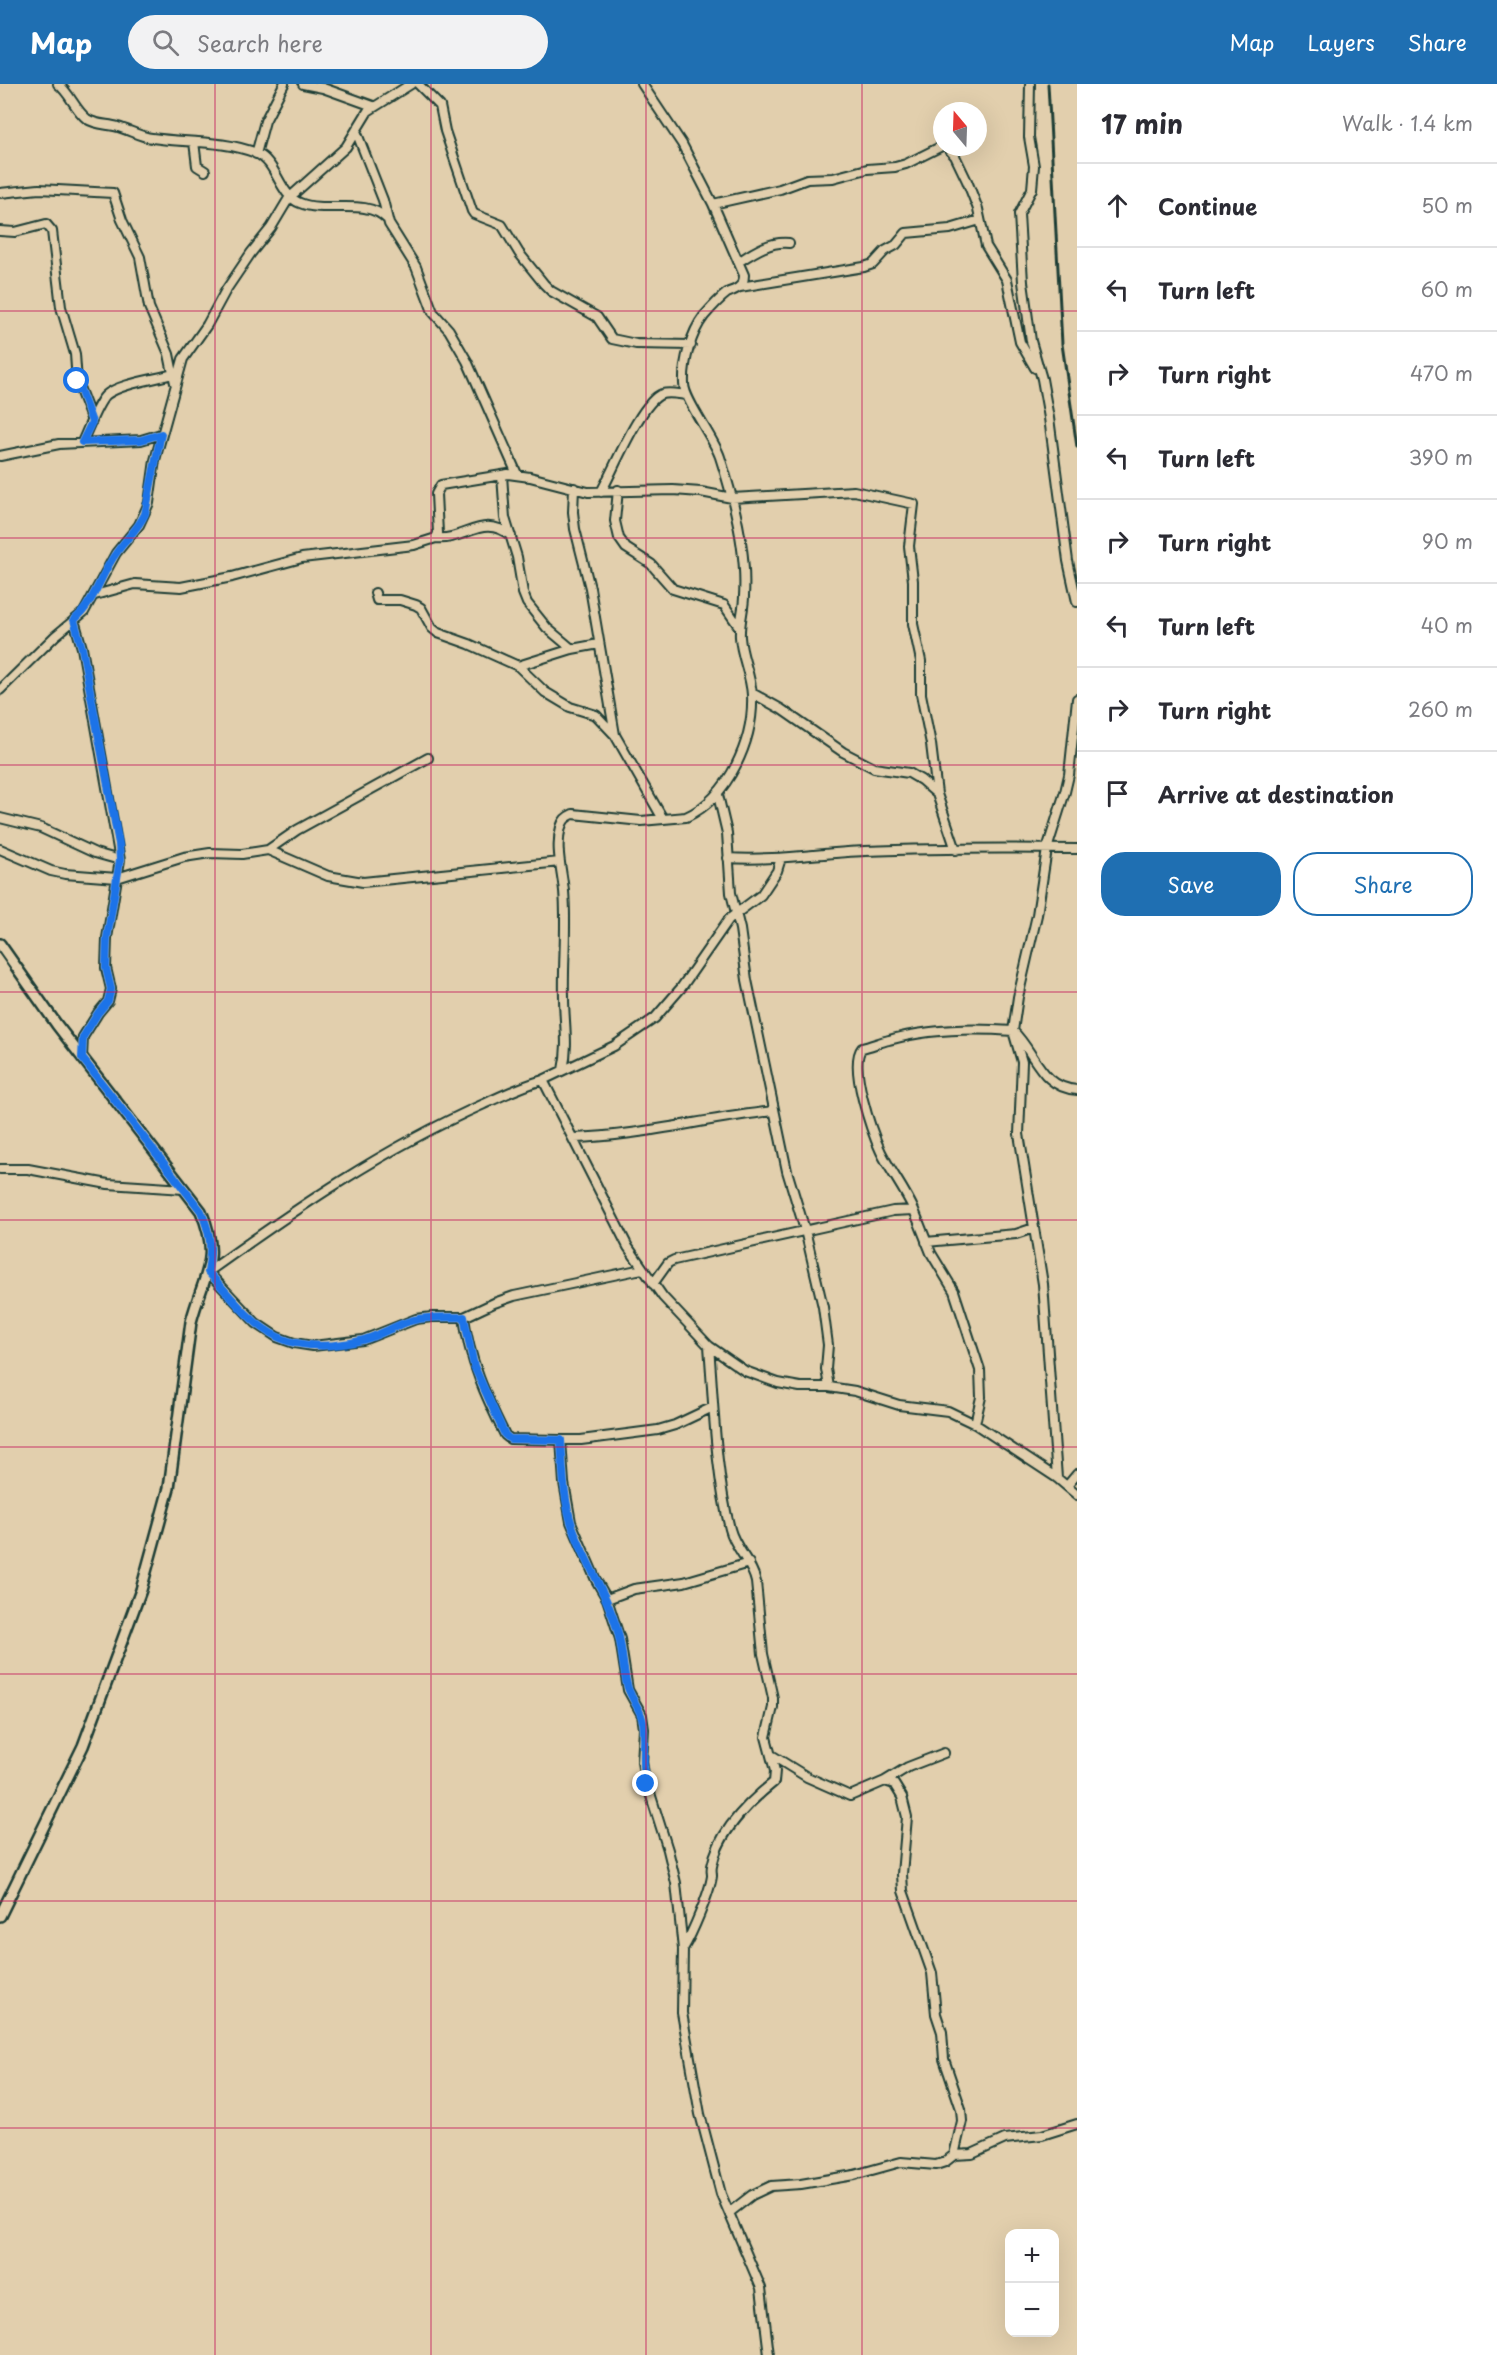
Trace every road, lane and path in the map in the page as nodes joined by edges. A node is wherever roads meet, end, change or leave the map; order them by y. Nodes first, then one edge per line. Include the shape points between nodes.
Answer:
1 (58, 84) edge
2 (284, 84) edge
3 (303, 84) edge
4 (411, 84) edge
5 (418, 84) edge
6 (642, 84) edge
7 (1030, 84) edge
8 (373, 106) junction
9 (356, 131) junction
10 (194, 142) junction
11 (933, 151) edge
12 (256, 154) junction
13 (955, 156) edge
14 (205, 171) dead end
15 (0, 193) edge
16 (289, 198) junction
17 (713, 204) junction
18 (387, 219) junction
19 (980, 220) junction
20 (0, 231) edge
21 (789, 243) dead end
22 (740, 261) junction
23 (740, 287) junction
24 (691, 345) junction
25 (173, 374) junction
26 (1040, 374) junction
27 (176, 385) junction
28 (686, 395) junction
29 (92, 422) junction
30 (161, 434) junction
31 (82, 442) junction
32 (0, 456) edge
33 (517, 474) junction
34 (502, 475) junction
35 (574, 488) junction
36 (618, 490) junction
37 (601, 492) junction
38 (732, 498) junction
39 (511, 537) junction
40 (436, 538) junction
41 (375, 593) dead end
42 (95, 595) junction
43 (1077, 602) edge
44 (74, 620) junction
45 (740, 628) junction
46 (599, 644) junction
47 (572, 649) junction
48 (518, 666) junction
49 (0, 690) edge
50 (752, 693) junction
51 (1077, 699) edge
52 (615, 735) junction
53 (428, 758) dead end
54 (937, 794) junction
55 (718, 795) junction
56 (0, 818) edge
57 (663, 819) junction
58 (0, 849) edge
59 (1047, 849) junction
60 (1077, 849) edge
61 (268, 850) junction
62 (956, 850) junction
63 (728, 858) junction
64 (781, 858) junction
65 (120, 860) junction
66 (560, 862) junction
67 (117, 878) junction
68 (737, 913) junction
69 (0, 944) edge
70 (1013, 1031) junction
71 (82, 1058) junction
72 (563, 1070) junction
73 (543, 1080) junction
74 (1077, 1090) edge
75 (774, 1111) junction
76 (574, 1138) junction
77 (0, 1169) edge
78 (184, 1189) junction
79 (914, 1210) junction
80 (1034, 1228) junction
81 (804, 1230) junction
82 (926, 1242) junction
83 (642, 1269) junction
84 (208, 1272) junction
85 (653, 1284) junction
86 (464, 1317) junction
87 (709, 1346) junction
88 (829, 1387) junction
89 (713, 1407) junction
90 (975, 1424) junction
91 (561, 1440) junction
92 (1077, 1474) edge
93 (1057, 1478) junction
94 (1067, 1486) junction
95 (1077, 1495) edge
96 (749, 1563) junction
97 (607, 1599) junction
98 (944, 1753) dead end
99 (773, 1756) junction
100 (885, 1781) junction
101 (0, 1916) edge
102 (683, 1949) junction
103 (1077, 2124) edge
104 (954, 2155) junction
105 (730, 2212) junction
106 (769, 2355) edge

1 - 10 street via 92,122 149,138
2 - 12 street via 265,122
3 - 8 street
4 - 8 street
5 - 24 street via 440,106 472,211 502,225 519,253 551,291 597,317 612,339 636,344
6 - 17 street via 674,130
7 - 26 street via 1028,120 1034,177 1019,221 1027,321
8 - 9 street
9 - 16 street via 337,157
9 - 18 street
10 - 12 street
10 - 14 street via 197,166
11 - 17 street via 895,167 807,179
12 - 16 street via 277,174
13 - 19 street via 968,181
15 - 25 street via 39,189 113,192 140,257 149,308 169,354
16 - 18 street via 318,208 377,211
16 - 27 street via 183,359
17 - 22 street
18 - 33 street via 418,271 430,307 467,361
19 - 23 street via 950,230 906,233 873,264 864,267
19 - 26 street via 989,254 1007,280 1020,342
20 - 29 street via 15,232 46,224 52,231 61,307 75,354 77,381
21 - 22 street via 765,246
22 - 23 street via 744,275
23 - 24 street via 727,293 703,317
24 - 28 street via 684,379
25 - 27 street
25 - 29 street via 106,394
26 - 43 street
27 - 30 street
28 - 37 street via 661,394 653,400 639,416
28 - 38 street via 719,454
29 - 31 street
30 - 31 street via 141,440
30 - 42 street via 145,514 116,553
31 - 32 street
33 - 34 street
33 - 35 street
34 - 39 street
34 - 40 street via 441,485 436,494
35 - 37 street
35 - 46 street via 575,529
36 - 37 street
36 - 38 street via 673,490
36 - 45 street via 615,521 626,548 651,564 673,589 724,605
38 - 45 street via 744,575
38 - 54 street via 854,491 914,504 909,546 913,624
39 - 40 street via 493,526
39 - 47 street via 527,603 554,635
40 - 42 street via 414,545 302,558 181,587 135,584
41 - 48 street via 377,600 416,605 438,633
42 - 44 street
44 - 49 street
44 - 65 street
45 - 50 street
46 - 47 street
46 - 52 street
47 - 48 street
48 - 52 street via 545,692 570,707 596,715
50 - 54 street via 843,752 874,768 909,773
50 - 55 street via 747,737
51 - 59 street via 1067,783
52 - 57 street
53 - 61 street
54 - 62 street
55 - 57 street via 686,817
55 - 63 street
56 - 65 street via 41,828 95,854
57 - 66 street via 641,821 573,814 566,817 560,828
58 - 67 street via 51,871
59 - 60 street
59 - 62 street
59 - 70 street
61 - 66 street via 328,876 363,882
61 - 67 street via 184,857
62 - 64 street via 821,853
63 - 64 street
63 - 68 street
64 - 68 street via 777,872 761,895
65 - 67 street
66 - 72 street via 566,922 564,995 568,1052
67 - 71 street via 107,938 106,968 111,989 108,1001 83,1037
68 - 72 street via 655,1018 614,1046
68 - 75 street
69 - 71 street
70 - 74 street via 1051,1081
70 - 79 street via 945,1031 889,1039 859,1051 862,1094 873,1133
70 - 80 street via 1022,1062 1019,1134
71 - 78 street
72 - 73 street
73 - 76 street
73 - 84 street via 459,1115 371,1162 294,1210
75 - 76 street
75 - 81 street
76 - 83 street via 616,1227
77 - 78 street via 38,1171 108,1184
78 - 84 street via 209,1229 212,1245
79 - 81 street
79 - 82 street
80 - 82 street via 1016,1234
80 - 93 street via 1046,1320
81 - 85 street via 674,1260
81 - 88 street via 826,1329
82 - 90 street via 954,1291 980,1370 981,1397
83 - 85 street
83 - 86 street via 514,1296
84 - 86 street via 256,1323 294,1343 313,1346 363,1340 416,1319
84 - 101 street via 191,1322 169,1488 141,1590 83,1746
85 - 87 street
86 - 91 street via 474,1366 505,1435 510,1439
87 - 88 street via 761,1378 800,1387
87 - 89 street
88 - 90 street via 891,1403 948,1411
89 - 91 street via 658,1430
89 - 96 street via 728,1520 736,1544
90 - 93 street
91 - 97 street via 571,1522
92 - 94 street
93 - 94 street
94 - 95 street
96 - 97 street via 684,1582 634,1589
96 - 99 street via 756,1582 763,1654 773,1698 766,1737
97 - 102 street via 620,1639 628,1690 642,1715 644,1774 672,1867
98 - 100 street
99 - 100 street via 850,1796
99 - 102 street via 774,1782 746,1806 728,1831 695,1926
100 - 104 street via 894,1784 905,1807 903,1891 932,1973 944,2059 961,2109
102 - 105 street via 685,2031 710,2158
103 - 104 street via 1042,2135 1005,2139 972,2154
104 - 105 street via 936,2165 900,2162 854,2175 771,2186 752,2194
105 - 106 street via 760,2288

